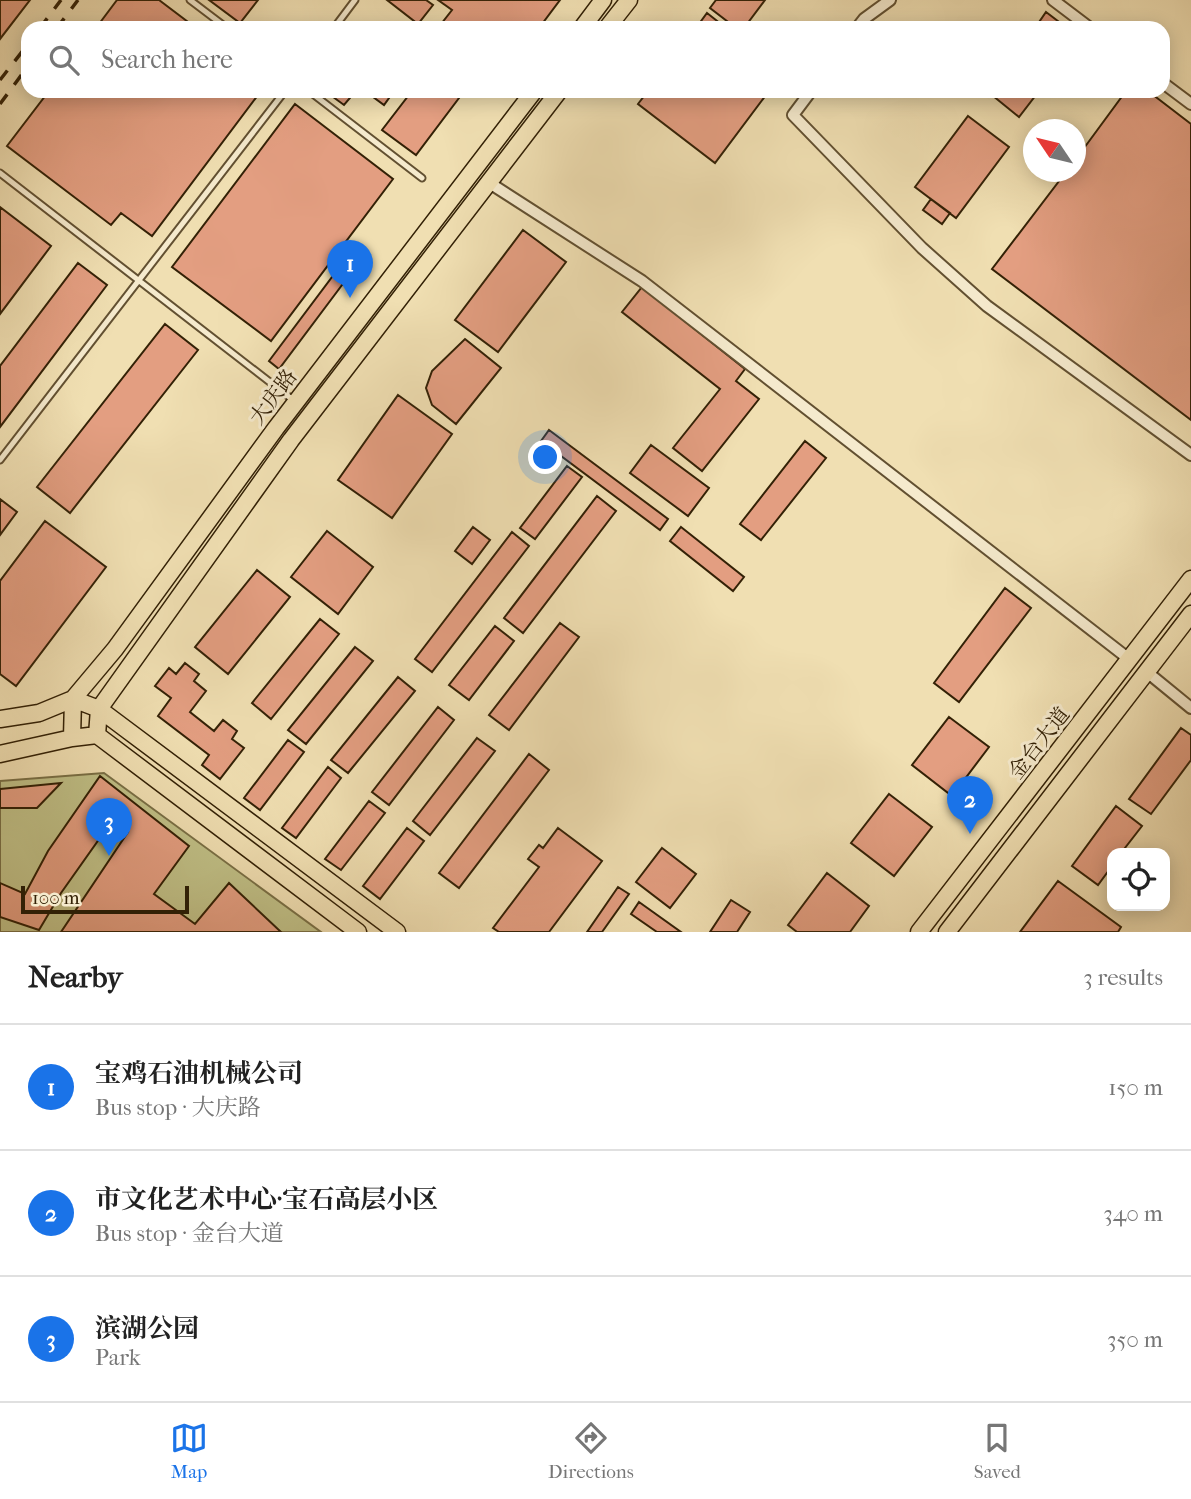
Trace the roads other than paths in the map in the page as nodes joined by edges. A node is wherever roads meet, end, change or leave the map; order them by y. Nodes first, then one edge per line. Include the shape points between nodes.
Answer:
1 (190, 0) edge
2 (355, 0) edge
3 (603, 0) edge
4 (629, 0) edge
5 (890, 0) edge
6 (1054, 0) edge
7 (218, 21) edge
8 (339, 21) edge
9 (587, 21) edge
10 (612, 21) edge
11 (862, 21) edge
12 (1081, 21) edge
13 (1170, 88) edge
14 (280, 98) edge
15 (318, 98) edge
16 (529, 98) edge
17 (554, 98) edge
18 (806, 98) edge
19 (1191, 104) edge
20 (0, 173) edge
21 (422, 178) dead end
22 (488, 182) junction
23 (139, 280) junction
24 (296, 402) junction
25 (1191, 456) edge
26 (0, 460) edge
27 (1191, 579) edge
28 (1191, 614) edge
29 (1129, 659) junction
30 (1147, 673) junction
31 (73, 699) junction
32 (1191, 708) edge
33 (99, 709) junction
34 (0, 719) edge
35 (97, 735) junction
36 (72, 738) junction
37 (0, 754) edge
38 (358, 932) edge
39 (397, 932) edge
40 (919, 932) edge
41 (947, 932) edge

1 - 7 lane
2 - 8 lane
3 - 9 main road
4 - 10 main road
5 - 11 street
6 - 12 street
13 - 19 street
14 - 23 lane
15 - 21 lane
16 - 24 main road, 大庆路
17 - 22 main road, 大庆路
18 - 25 street via 793,115 922,248 988,306
20 - 23 lane
22 - 29 street via 642,281
22 - 33 main road, 大庆路 via 291,440
23 - 24 lane
23 - 26 lane
24 - 31 main road, 大庆路 via 115,649
27 - 29 main road, 金台大道
28 - 30 main road, 金台大道
29 - 40 main road, 金台大道
30 - 32 street
30 - 41 main road, 金台大道
31 - 33 main road
31 - 34 main road via 38,713
31 - 36 main road
33 - 35 main road
33 - 39 main road
35 - 36 main road
35 - 38 main road
36 - 37 main road

